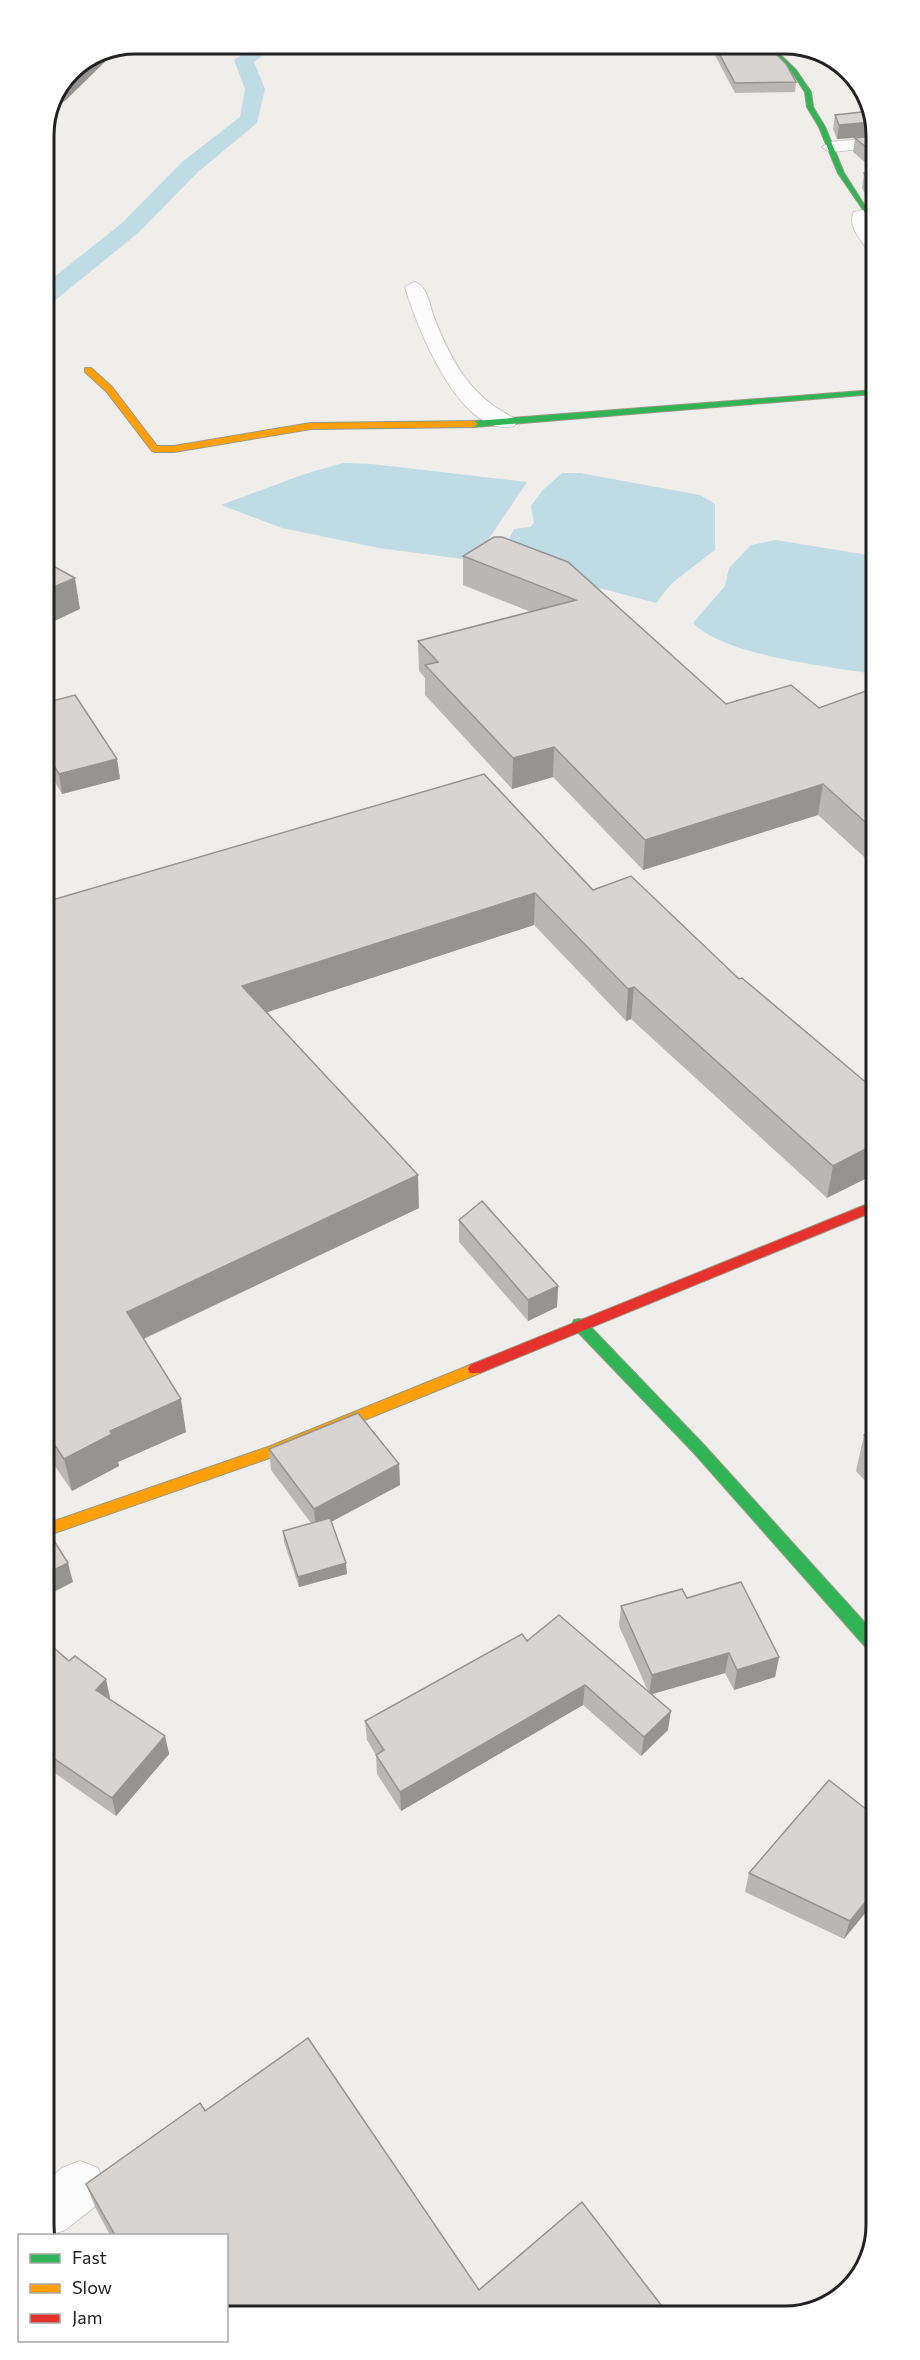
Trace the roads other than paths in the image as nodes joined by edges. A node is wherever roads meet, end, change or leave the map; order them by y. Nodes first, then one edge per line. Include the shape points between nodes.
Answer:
1 (776, 54) edge
2 (866, 144) edge
3 (830, 147) junction
4 (866, 206) edge
5 (866, 214) edge
6 (866, 234) edge
7 (414, 287) dead end
8 (88, 370) dead end
9 (866, 393) edge
10 (507, 422) junction
11 (866, 1210) edge
12 (579, 1324) junction
13 (54, 1527) edge
14 (866, 1636) edge

1 - 3 street via 808,92 810,107
2 - 3 street
3 - 4 street via 841,173
5 - 6 street via 860,216
7 - 10 street via 423,320 442,356 476,404
8 - 10 street via 115,396 155,449 311,426
9 - 10 street
11 - 12 street
12 - 13 street via 273,1450
12 - 14 street via 699,1449

